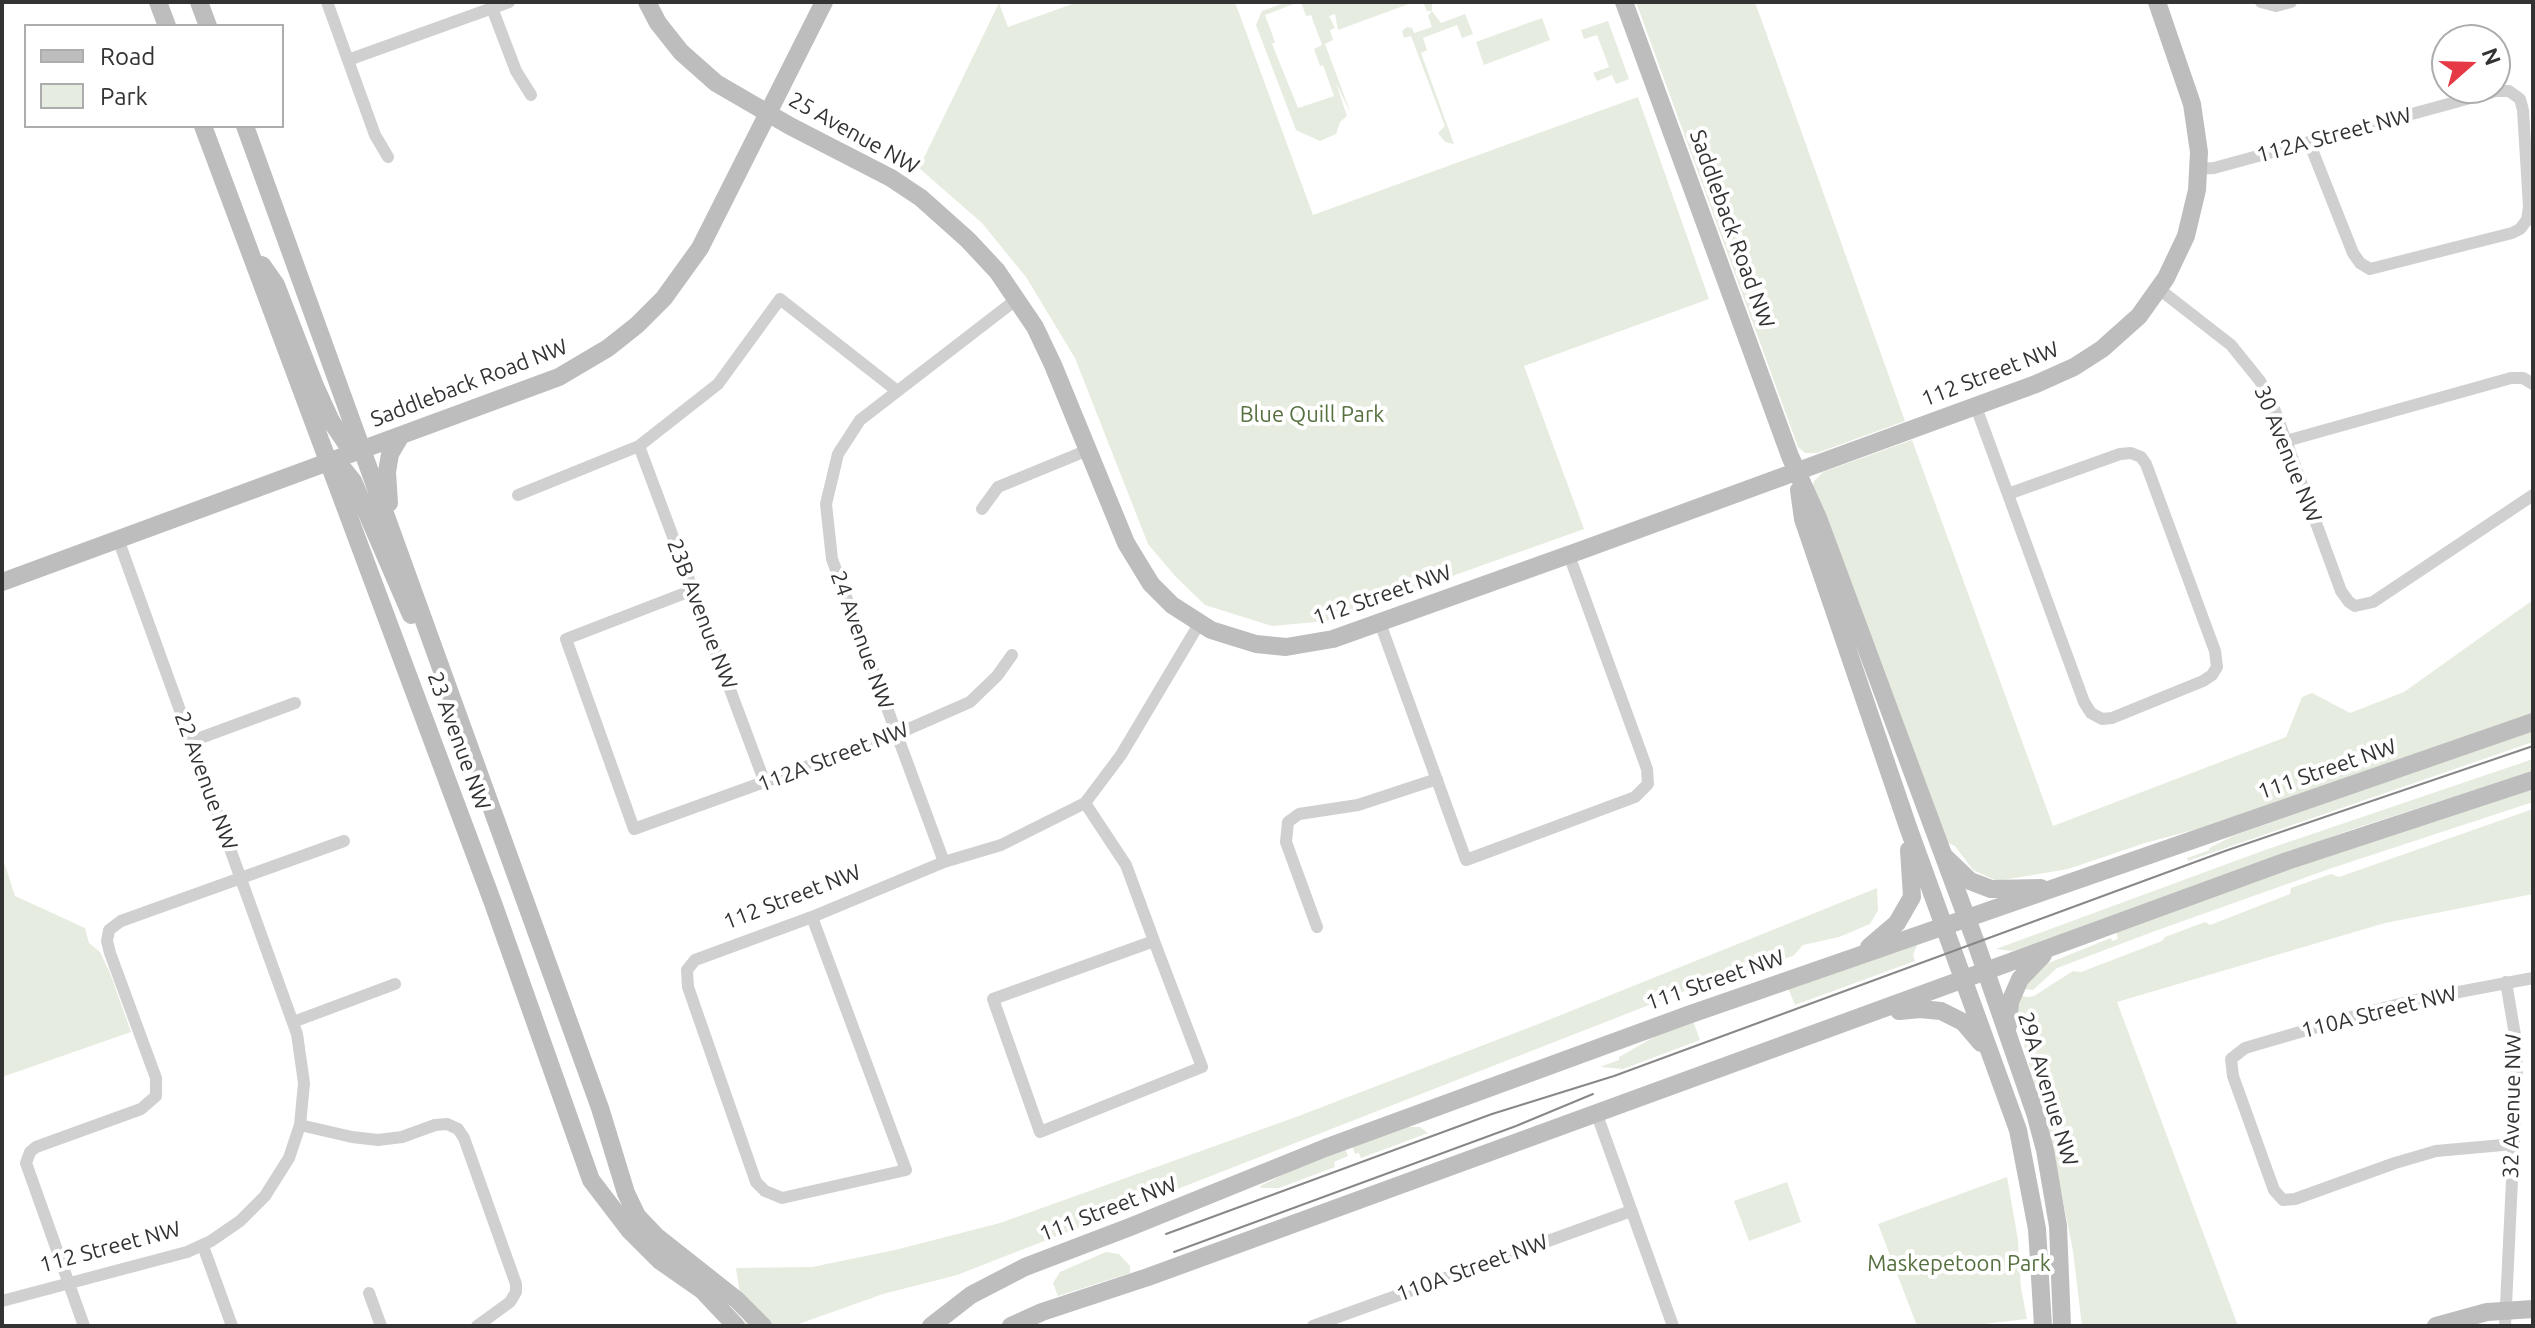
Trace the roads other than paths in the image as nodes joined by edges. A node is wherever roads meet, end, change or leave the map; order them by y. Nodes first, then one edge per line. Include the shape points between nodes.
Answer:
1 (158, 2) edge
2 (199, 2) edge
3 (327, 2) edge
4 (509, 2) edge
5 (647, 2) edge
6 (824, 2) edge
7 (1624, 2) edge
8 (2157, 2) edge
9 (2291, 2) edge
10 (2264, 3) edge
11 (492, 8) junction
12 (166, 24) edge
13 (207, 24) edge
14 (348, 60) junction
15 (531, 95) dead end
16 (768, 113) junction
17 (204, 128) edge
18 (246, 128) edge
19 (2309, 142) junction
20 (388, 157) dead end
21 (2199, 169) junction
22 (246, 243) junction
23 (2159, 289) junction
24 (1017, 299) junction
25 (2531, 382) edge
26 (896, 390) junction
27 (1976, 407) junction
28 (400, 437) junction
29 (2286, 441) junction
30 (639, 446) junction
31 (1088, 450) junction
32 (362, 451) junction
33 (330, 462) junction
34 (1796, 472) junction
35 (2008, 494) junction
36 (518, 495) dead end
37 (2533, 495) edge
38 (982, 509) dead end
39 (394, 537) junction
40 (118, 539) junction
41 (1569, 555) junction
42 (2, 582) edge
43 (693, 590) junction
44 (1380, 623) junction
45 (1199, 624) junction
46 (1012, 655) dead end
47 (437, 659) junction
48 (295, 703) dead end
49 (2533, 722) edge
50 (897, 734) junction
51 (192, 741) junction
52 (1437, 779) junction
53 (2533, 780) edge
54 (765, 783) junction
55 (1085, 803) junction
56 (1908, 827) junction
57 (344, 841) dead end
58 (1939, 850) junction
59 (944, 862) junction
60 (241, 878) junction
61 (2055, 888) junction
62 (812, 917) junction
63 (1966, 919) junction
64 (1317, 927) dead end
65 (1944, 927) junction
66 (1154, 941) junction
67 (2051, 948) junction
68 (1858, 956) junction
69 (1986, 972) junction
70 (2533, 978) edge
71 (1963, 980) junction
72 (2506, 982) junction
73 (395, 984) dead end
74 (1868, 1014) junction
75 (293, 1022) junction
76 (2008, 1036) junction
77 (1998, 1073) junction
78 (1596, 1112) junction
79 (300, 1125) junction
80 (2514, 1144) junction
81 (1631, 1211) junction
82 (203, 1246) junction
83 (68, 1283) junction
84 (369, 1293) dead end
85 (2, 1301) edge
86 (2533, 1309) edge
87 (2505, 1318) edge
88 (84, 1326) edge
89 (232, 1326) edge
90 (381, 1326) edge
91 (477, 1326) edge
92 (736, 1326) edge
93 (763, 1326) edge
94 (931, 1326) edge
95 (1011, 1326) edge
96 (1313, 1326) edge
97 (1673, 1326) edge
98 (2043, 1326) edge
99 (2062, 1326) edge
100 (2436, 1326) edge

1 - 12 main road
2 - 13 main road
3 - 14 street
4 - 11 street
5 - 16 main road, 25 Avenue NW via 691,62
6 - 16 main road, Saddleback Road NW
7 - 34 main road, Saddleback Road NW
8 - 21 main road, 112 Street NW via 2192,104
9 - 10 street
11 - 14 street
11 - 15 street via 518,76
14 - 20 street
16 - 24 main road, 25 Avenue NW via 921,198 986,258
16 - 28 main road, Saddleback Road NW via 700,248 676,284 637,325 592,360 559,377
17 - 22 main road, 23 Avenue NW
18 - 32 main road, 23 Avenue NW
19 - 19 street, 112A Street NW via 2353,253 2370,269 2512,233 2524,224 2529,207 2523,110 2509,91
19 - 21 street, 112A Street NW
21 - 23 main road, 112 Street NW via 2186,236
22 - 32 main road via 276,285 331,421 350,449
22 - 33 main road, 23 Avenue NW
23 - 27 main road, 112 Street NW via 2129,327 2088,358
23 - 29 street, 30 Avenue NW via 2242,355 2268,395
24 - 26 street, 24 Avenue NW
24 - 31 main road, 25 Avenue NW via 1045,346
25 - 29 street via 2511,378
26 - 30 street via 780,299 718,384
26 - 50 street, 24 Avenue NW via 860,420 838,454 826,504 832,559
27 - 34 main road, 112 Street NW
27 - 35 street
28 - 32 main road, Saddleback Road NW
28 - 39 main road via 390,454 386,482
29 - 37 street, 30 Avenue NW via 2341,591 2355,606 2373,602
30 - 36 street
30 - 43 street, 23B Avenue NW
31 - 38 street via 998,487
31 - 45 main road, 25 Avenue NW via 1133,558 1162,595
32 - 33 main road, Saddleback Road NW
32 - 39 main road, 23 Avenue NW
33 - 40 main road, Saddleback Road NW
33 - 47 main road via 350,475 405,607
33 - 92 main road, 23 Avenue NW via 591,1180 630,1231 659,1260 702,1290
34 - 41 main road, 112 Street NW
34 - 56 main road, Saddleback Road NW via 1803,519
34 - 58 main road, Saddleback Road NW via 1818,518
35 - 35 street via 2091,713 2098,718 2117,716 2203,681 2215,671 2215,651 2146,464 2136,454 2120,454
39 - 47 main road, 23 Avenue NW
40 - 42 main road, Saddleback Road NW
40 - 51 street, 22 Avenue NW
41 - 44 main road, 112 Street NW
41 - 52 street via 1648,784 1635,797 1466,860
43 - 54 street, 23B Avenue NW
43 - 54 street, 112A Street NW via 566,639 634,829
44 - 45 main road, 112 Street NW via 1286,647 1238,640
44 - 52 street
45 - 55 street, 112 Street NW via 1121,755
46 - 50 street, 112A Street NW via 970,702
47 - 93 main road, 23 Avenue NW via 631,1205 656,1236
48 - 51 street
49 - 61 main road, 111 Street NW
50 - 54 street, 112A Street NW
50 - 59 street, 24 Avenue NW
51 - 60 street, 22 Avenue NW
52 - 64 street via 1358,805 1299,814 1288,822 1286,842
53 - 67 main road via 2287,861
55 - 59 street, 112 Street NW via 1001,845
55 - 66 street via 1126,865
56 - 65 main road, Saddleback Road NW
56 - 68 main road via 1912,897 1897,923
57 - 60 street
58 - 61 main road via 1970,881 1991,889
58 - 63 main road, Saddleback Road NW
59 - 62 street, 112 Street NW
60 - 75 street, 22 Avenue NW
60 - 83 street via 109,930 110,953 156,1078 156,1096 141,1109 41,1144 28,1155 27,1171
61 - 63 main road, 111 Street NW
62 - 62 street, 112 Street NW via 695,960 687,970 688,987 756,1182 782,1198 906,1170
63 - 65 main road, 111 Street NW
63 - 69 main road, 29A Avenue NW
65 - 68 main road, 111 Street NW
65 - 71 main road, 29A Avenue NW
66 - 66 street via 993,999 1040,1132 1202,1067
67 - 69 main road
67 - 76 main road via 2015,989 2007,1015
68 - 94 main road, 111 Street NW via 1338,1143 1025,1267 971,1295
69 - 71 main road
69 - 76 main road, 29A Avenue NW
70 - 72 street, 110A Street NW
71 - 74 main road
71 - 77 main road, 29A Avenue NW
72 - 80 street, 32 Avenue NW via 2516,1056
72 - 80 street, 110A Street NW via 2372,1011 2245,1048 2231,1059 2274,1190 2288,1201 2436,1151
73 - 75 street
74 - 77 main road via 1920,1009 1949,1014 1976,1036
74 - 78 main road
75 - 79 street, 22 Avenue NW via 304,1083
76 - 99 main road, 29A Avenue NW via 2050,1176 2061,1257
77 - 98 main road, 29A Avenue NW via 2033,1197
78 - 81 street
78 - 95 main road
79 - 82 street, 112 Street NW via 289,1158 259,1204
79 - 91 street via 378,1140 435,1125 453,1126 464,1138 516,1292 506,1307
80 - 87 street, 32 Avenue NW
81 - 96 street, 110A Street NW
81 - 97 street
82 - 83 street, 112 Street NW
82 - 89 street
83 - 85 street, 112 Street NW
83 - 88 street
84 - 90 street
86 - 87 main road
87 - 100 main road via 2472,1315

